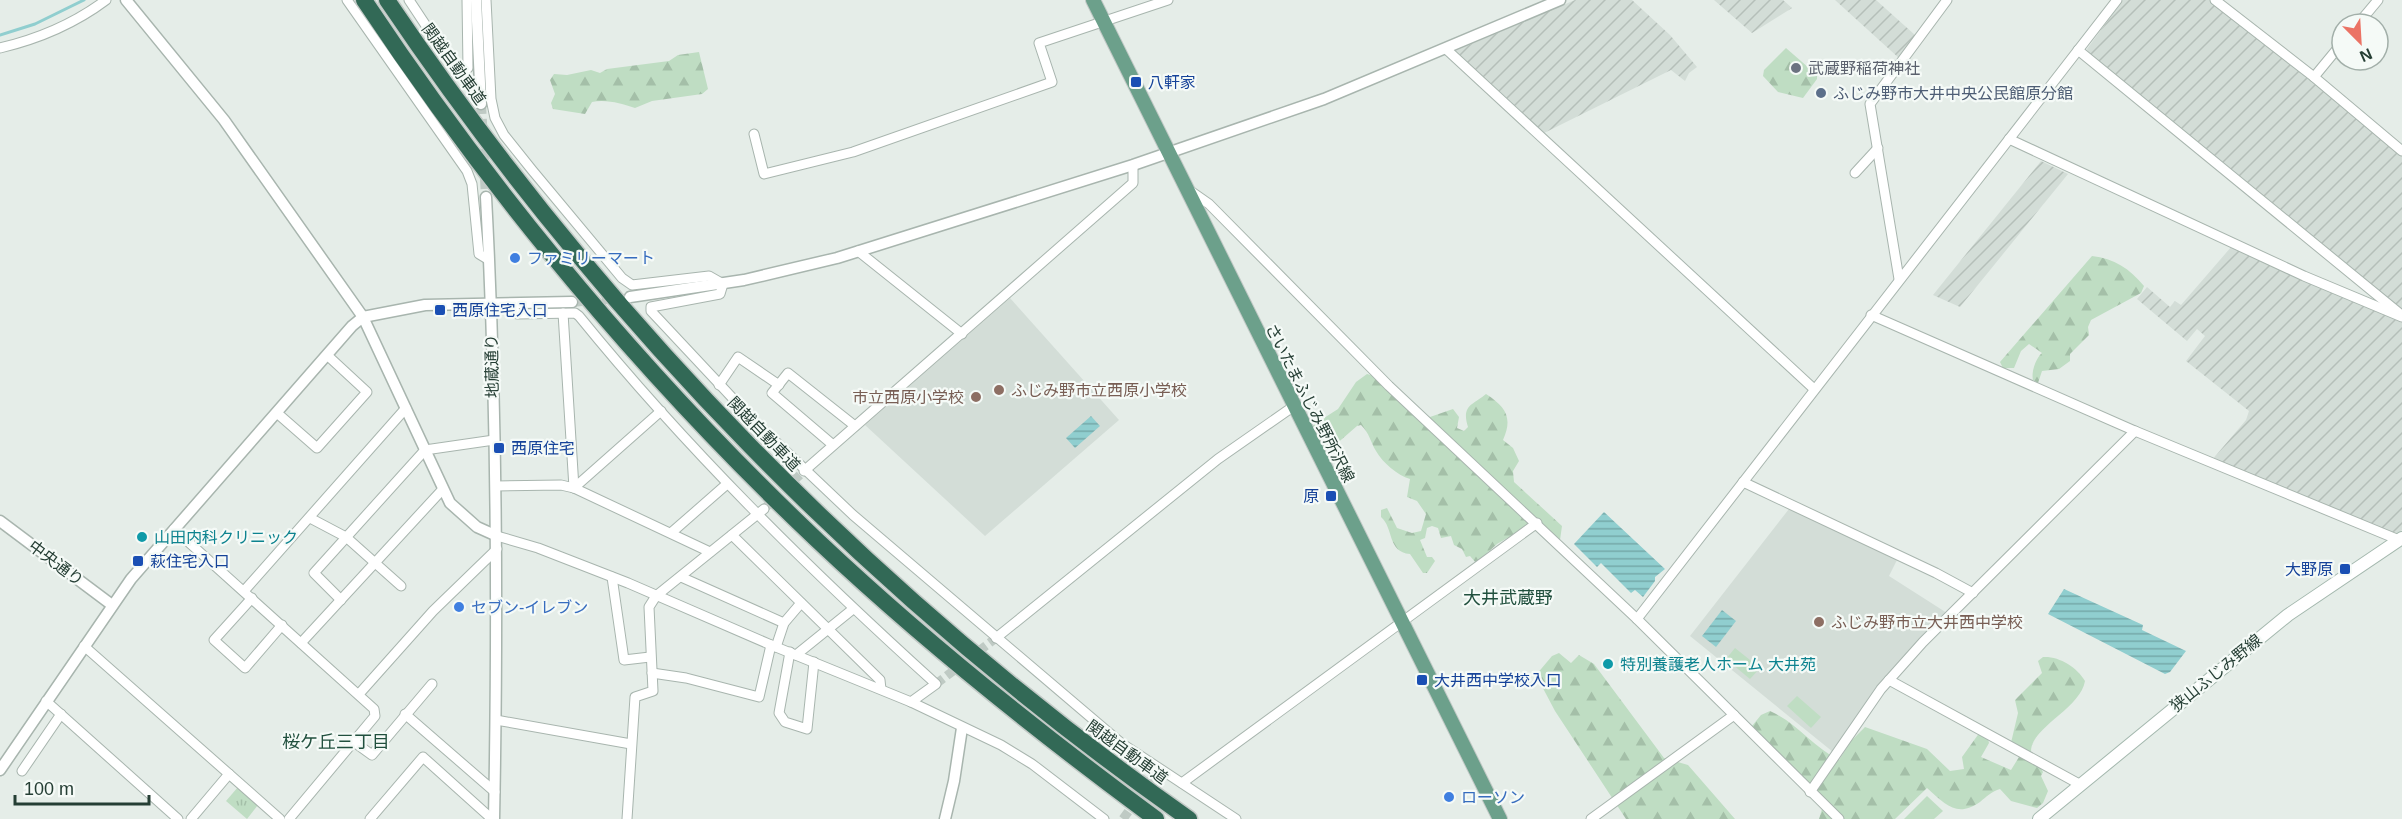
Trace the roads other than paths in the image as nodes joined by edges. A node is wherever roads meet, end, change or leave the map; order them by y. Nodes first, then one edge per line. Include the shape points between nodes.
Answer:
1 (106, 0) edge
2 (126, 0) edge
3 (347, 0) edge
4 (364, 0) edge
5 (387, 0) edge
6 (409, 0) edge
7 (466, 0) edge
8 (476, 0) edge
9 (486, 0) edge
10 (1093, 0) edge
11 (1168, 0) edge
12 (1560, 0) edge
13 (1947, 0) edge
14 (2117, 0) edge
15 (2215, 0) edge
16 (2378, 0) edge
17 (2368, 12) edge
18 (1103, 22) junction
19 (0, 48) edge
20 (1446, 49) junction
21 (2078, 50) junction
22 (2330, 58) edge
23 (2314, 77) junction
24 (481, 104) tunnel mouth
25 (754, 134) dead end
26 (2009, 139) junction
27 (1878, 148) junction
28 (2402, 151) edge
29 (1167, 152) junction
30 (1133, 165) junction
31 (1855, 173) dead end
32 (1184, 187) junction
33 (486, 197) tunnel mouth
34 (858, 251) junction
35 (489, 260) junction
36 (1899, 279) junction
37 (723, 284) junction
38 (630, 297) tunnel mouth
39 (572, 302) tunnel mouth
40 (492, 304) junction
41 (511, 304) junction
42 (562, 313) junction
43 (1871, 315) junction
44 (2402, 316) edge
45 (363, 317) junction
46 (962, 334) junction
47 (327, 355) junction
48 (719, 385) junction
49 (779, 385) junction
50 (1814, 388) junction
51 (1293, 406) junction
52 (406, 408) junction
53 (661, 411) junction
54 (277, 413) junction
55 (855, 426) junction
56 (2135, 430) junction
57 (494, 440) junction
58 (833, 445) junction
59 (425, 450) junction
60 (804, 471) junction
61 (1743, 482) junction
62 (727, 484) junction
63 (496, 486) junction
64 (574, 488) junction
65 (443, 489) junction
66 (760, 512) junction
67 (310, 518) junction
68 (0, 521) edge
69 (1537, 523) junction
70 (174, 529) junction
71 (671, 533) junction
72 (732, 535) junction
73 (497, 536) junction
74 (346, 537) junction
75 (2401, 539) edge
76 (497, 549) junction
77 (710, 552) junction
78 (374, 564) junction
79 (612, 577) junction
80 (681, 578) junction
81 (401, 586) dead end
82 (1973, 593) junction
83 (248, 594) junction
84 (656, 596) junction
85 (341, 600) junction
86 (801, 603) junction
87 (112, 605) junction
88 (853, 609) junction
89 (1636, 619) junction
90 (1401, 621) junction
91 (784, 623) junction
92 (282, 625) junction
93 (827, 628) junction
94 (996, 638) junction
95 (302, 643) junction
96 (84, 646) junction
97 (773, 646) junction
98 (793, 654) junction
99 (651, 657) junction
100 (814, 662) junction
101 (652, 673) junction
102 (1889, 680) junction
103 (432, 684) dead end
104 (881, 689) junction
105 (359, 694) junction
106 (46, 701) junction
107 (911, 702) junction
108 (61, 714) junction
109 (405, 714) junction
110 (1734, 715) junction
111 (496, 720) junction
112 (962, 728) junction
113 (354, 742) junction
114 (631, 744) junction
115 (0, 770) edge
116 (22, 771) dead end
117 (229, 774) junction
118 (1182, 783) junction
119 (2081, 784) junction
120 (495, 792) junction
121 (1810, 792) junction
122 (292, 815) edge
123 (2042, 818) edge
124 (178, 819) edge
125 (191, 819) edge
126 (280, 819) edge
127 (302, 819) edge
128 (370, 819) edge
129 (493, 819) edge
130 (627, 819) edge
131 (945, 819) edge
132 (1104, 819) edge
133 (1156, 819) edge
134 (1189, 819) edge
135 (1236, 819) edge
136 (1500, 819) edge
137 (1591, 819) edge
138 (1839, 819) edge

1 - 19 street via 57,29
2 - 45 street via 224,120
3 - 35 street via 467,171 472,184 479,254
4 - 133 highway via 467,145 541,239 723,447 912,626 1067,753
5 - 134 highway, 関越自動車道 via 549,220 737,434 832,529 932,618 1078,739
6 - 7 street via 461,73 468,68
8 - 24 street
9 - 37 street via 495,118 504,135 576,224 632,285 709,276
10 - 18 main road, さいたまふじみ野所沢線
11 - 18 street
12 - 20 street
13 - 27 street via 1871,101
14 - 21 street
15 - 23 street
16 - 17 street
18 - 25 street via 1040,43 1052,82 853,152 764,174
18 - 29 main road, さいたまふじみ野所沢線
20 - 29 street via 1324,99
20 - 50 street
21 - 26 street
21 - 44 street
22 - 23 street
23 - 28 street
26 - 36 street
26 - 44 street via 2304,276
27 - 31 street
27 - 36 street
29 - 30 street
29 - 32 main road, さいたまふじみ野所沢線
30 - 34 street
30 - 46 street via 1133,183
32 - 51 main road, さいたまふじみ野所沢線
32 - 69 street via 1209,204 1389,386
33 - 35 street, 地蔵通り
34 - 37 street
34 - 46 street
35 - 40 street, 地蔵通り
36 - 43 street
37 - 38 street
37 - 48 street via 720,294 651,308
39 - 41 street
40 - 41 street
40 - 45 street via 424,305
40 - 57 street, 地蔵通り
41 - 42 street via 517,314
42 - 53 street via 579,316
42 - 64 street
43 - 50 street
43 - 56 street
45 - 47 street
45 - 52 street
46 - 55 street
47 - 54 street
47 - 54 street via 367,393 317,448
48 - 49 street via 738,357
48 - 60 street
49 - 55 street via 788,373
49 - 58 street via 772,393
50 - 61 street
51 - 90 main road, さいたまふじみ野所沢線
51 - 94 street via 1218,459
52 - 59 street
52 - 67 street
53 - 62 street
53 - 64 street
54 - 70 street
55 - 58 street
56 - 75 street
56 - 82 street
57 - 59 street
57 - 63 street, 地蔵通り
58 - 60 street
59 - 65 street
59 - 74 street
60 - 94 street
61 - 82 street
61 - 89 street
62 - 66 street
62 - 71 street
63 - 64 street
63 - 73 street, 地蔵通り
64 - 71 street
65 - 73 street via 459,514
65 - 78 street
66 - 72 street
66 - 88 street
67 - 74 street
67 - 83 street
68 - 87 street, 中央通り
69 - 89 street
69 - 90 street
70 - 83 street
70 - 87 street
71 - 77 street
72 - 77 street
72 - 86 street
73 - 76 street, 地蔵通り
73 - 79 street
74 - 78 street
74 - 85 street via 314,575
75 - 119 main road, 狭山ふじみ野線 via 2288,615
76 - 105 street via 434,610
76 - 111 street, 地蔵通り
77 - 80 street
78 - 81 street
78 - 85 street
79 - 84 street
79 - 99 street via 624,660
80 - 84 street
80 - 91 street
82 - 102 street
83 - 92 street
83 - 92 street via 214,640 245,668
84 - 97 street
84 - 99 street via 649,607
85 - 95 street
86 - 91 street
86 - 93 street
87 - 96 street
88 - 93 street
88 - 107 street via 936,684
89 - 110 street
90 - 118 street
90 - 136 main road, さいたまふじみ野所沢線
91 - 97 street
92 - 95 street
93 - 98 street
93 - 104 street via 880,680
94 - 118 street via 1121,743
95 - 105 street
96 - 106 street
96 - 117 street
97 - 98 street
97 - 101 street via 759,697
98 - 100 street
98 - 100 street via 779,713 785,722 807,729
99 - 101 street
100 - 104 street
101 - 114 street via 653,691 635,697
102 - 119 street
102 - 121 street
103 - 109 street
104 - 107 street
105 - 113 street via 374,709 375,716
106 - 108 street
106 - 115 street
107 - 112 street
108 - 116 street
108 - 124 street
109 - 113 street via 372,755
109 - 120 street
110 - 121 street
110 - 137 street
111 - 114 street
111 - 120 street, 地蔵通り
112 - 131 street
112 - 132 street via 1032,764
113 - 122 street
114 - 130 street
117 - 125 street
117 - 126 street
118 - 135 street
119 - 123 main road, 狭山ふじみ野線
120 - 129 street, 地蔵通り
121 - 138 street
122 - 127 street
128 - 129 street via 423,757

